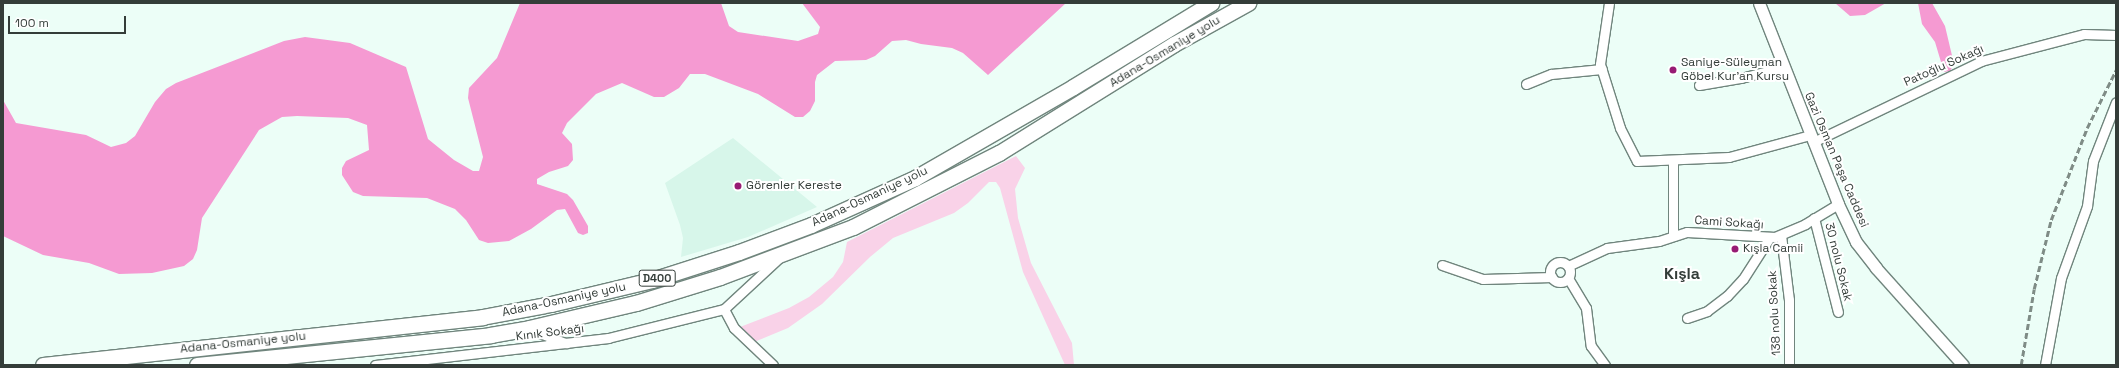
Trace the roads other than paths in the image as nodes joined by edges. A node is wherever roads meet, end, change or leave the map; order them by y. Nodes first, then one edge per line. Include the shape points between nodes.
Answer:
1 (1211, 3) edge
2 (1248, 3) edge
3 (1609, 3) edge
4 (1759, 3) edge
5 (2116, 35) edge
6 (1783, 67) junction
7 (1602, 69) junction
8 (1526, 84) dead end
9 (1699, 85) dead end
10 (2116, 102) edge
11 (1812, 138) junction
12 (1672, 161) junction
13 (1838, 204) junction
14 (1814, 218) junction
15 (1781, 235) junction
16 (1673, 236) junction
17 (1770, 237) junction
18 (781, 256) junction
19 (1442, 265) dead end
20 (1568, 266) junction
21 (1552, 277) junction
22 (1568, 278) junction
23 (724, 309) junction
24 (1838, 312) dead end
25 (1687, 318) dead end
26 (529, 328) junction
27 (567, 344) junction
28 (43, 365) edge
29 (197, 365) edge
30 (375, 365) edge
31 (773, 365) edge
32 (1605, 365) edge
33 (1789, 365) edge
34 (1963, 365) edge
35 (2045, 365) edge

1 - 28 highway, Adana-Osmaniye yolu / D400 via 1073,87 915,178 811,225 652,280 482,317
2 - 18 highway, Adana-Osmaniye yolu / D400 via 1174,44 999,153 853,227
3 - 7 street, Patoğlu Sokağı via 1600,56
4 - 6 street, Gazi Osman Paşa Caddesi
5 - 11 street, Patoğlu Sokağı via 2084,34 1981,61
6 - 9 street
6 - 11 street, Gazi Osman Paşa Caddesi
7 - 8 street via 1550,74
7 - 12 street, Patoğlu Sokağı via 1620,128 1634,158 1643,162
10 - 35 street via 2093,161 2087,206 2061,278
11 - 12 street, Patoğlu Sokağı via 1739,156
11 - 13 street, Gazi Osman Paşa Caddesi
12 - 16 street
13 - 14 street, Cami Sokağı
13 - 34 street, Gazi Osman Paşa Caddesi via 1866,256
14 - 15 street, Cami Sokağı
14 - 24 street, 30 nolu Sokak
15 - 17 street, Cami Sokağı
15 - 33 street, 138 nolu Sokak via 1789,306
16 - 17 street, Cami Sokağı via 1696,231
16 - 20 street, Cami Sokağı via 1659,241 1607,248
17 - 25 street via 1734,290 1707,310
18 - 23 street, Kınık Sokağı
18 - 26 highway, Adana-Osmaniye yolu / D400 via 636,303
19 - 21 street via 1483,279
20 - 21 street via 1563,262 1556,263 1550,270
20 - 22 street
21 - 22 street via 1559,282
22 - 32 street via 1586,308 1591,346
23 - 27 street, Kınık Sokağı via 625,334
23 - 31 street via 734,328
26 - 27 street
26 - 29 highway, Adana-Osmaniye yolu / D400 via 490,335
27 - 30 street, Kınık Sokağı

